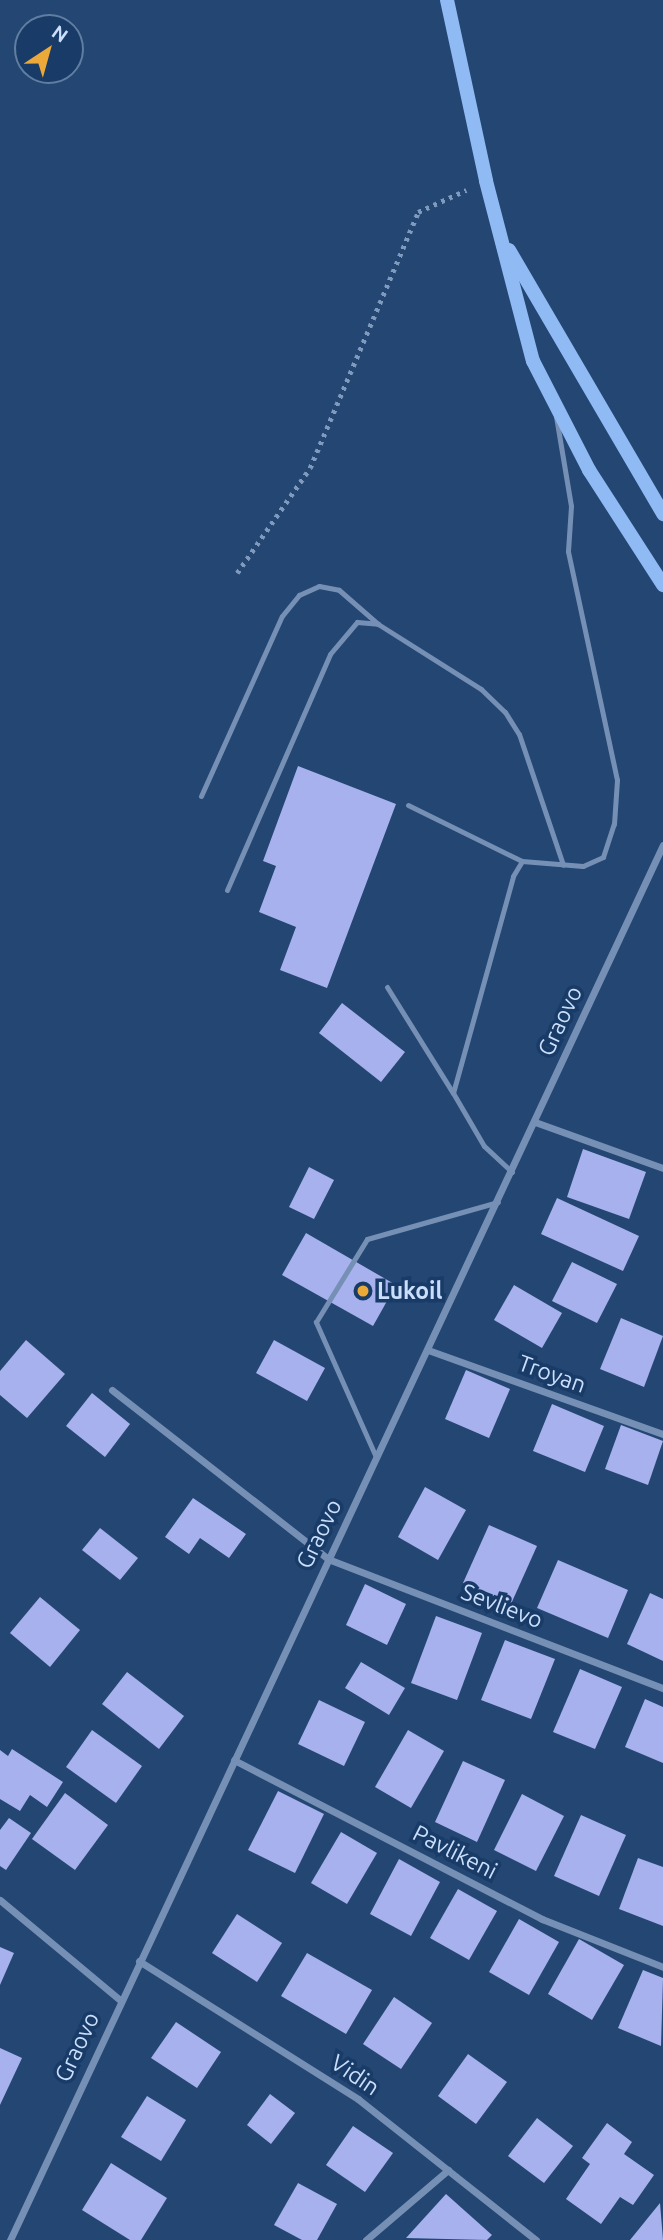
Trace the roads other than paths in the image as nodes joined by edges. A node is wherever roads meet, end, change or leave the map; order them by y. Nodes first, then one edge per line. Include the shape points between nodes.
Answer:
1 (447, 0) edge
2 (499, 234) junction
3 (554, 406) junction
4 (663, 514) edge
5 (661, 586) edge
6 (378, 624) junction
7 (201, 796) dead end
8 (408, 805) dead end
9 (662, 849) edge
10 (522, 861) junction
11 (563, 865) junction
12 (227, 890) dead end
13 (387, 987) dead end
14 (453, 1093) junction
15 (535, 1122) junction
16 (663, 1168) edge
17 (512, 1172) junction
18 (498, 1202) junction
19 (428, 1350) junction
20 (112, 1390) dead end
21 (663, 1434) edge
22 (377, 1459) junction
23 (328, 1559) junction
24 (663, 1688) edge
25 (234, 1760) junction
26 (0, 1900) edge
27 (139, 1961) junction
28 (663, 1966) edge
29 (120, 2000) junction
30 (448, 2170) junction
31 (10, 2240) edge
32 (366, 2240) edge
33 (536, 2240) edge

1 - 2 main road
2 - 3 main road via 533,361
2 - 4 main road
3 - 5 main road
3 - 11 lane via 571,506 568,551 617,780 614,824 603,857 583,866
6 - 7 lane via 339,590 319,586 299,595 282,616 256,666
6 - 11 lane via 481,689 505,712 519,734
6 - 12 lane via 356,622 330,654
8 - 10 lane
9 - 15 street, Graovo
10 - 11 lane
10 - 14 lane via 513,876
13 - 14 lane
14 - 17 lane via 484,1146
15 - 16 street
15 - 17 street, Graovo
17 - 18 street, Graovo
18 - 19 street, Graovo
18 - 22 lane via 367,1239 316,1322
19 - 21 street, Troyan
19 - 22 street, Graovo
20 - 23 street, Sevlievo
22 - 23 street, Graovo
23 - 24 street, Sevlievo
23 - 25 street, Graovo
25 - 27 street, Graovo
25 - 28 street, Pavlikeni via 542,1919
26 - 29 street
27 - 29 street, Graovo
27 - 30 street, Vidin via 358,2099
29 - 31 street, Graovo
30 - 32 street
30 - 33 street, Vidin

